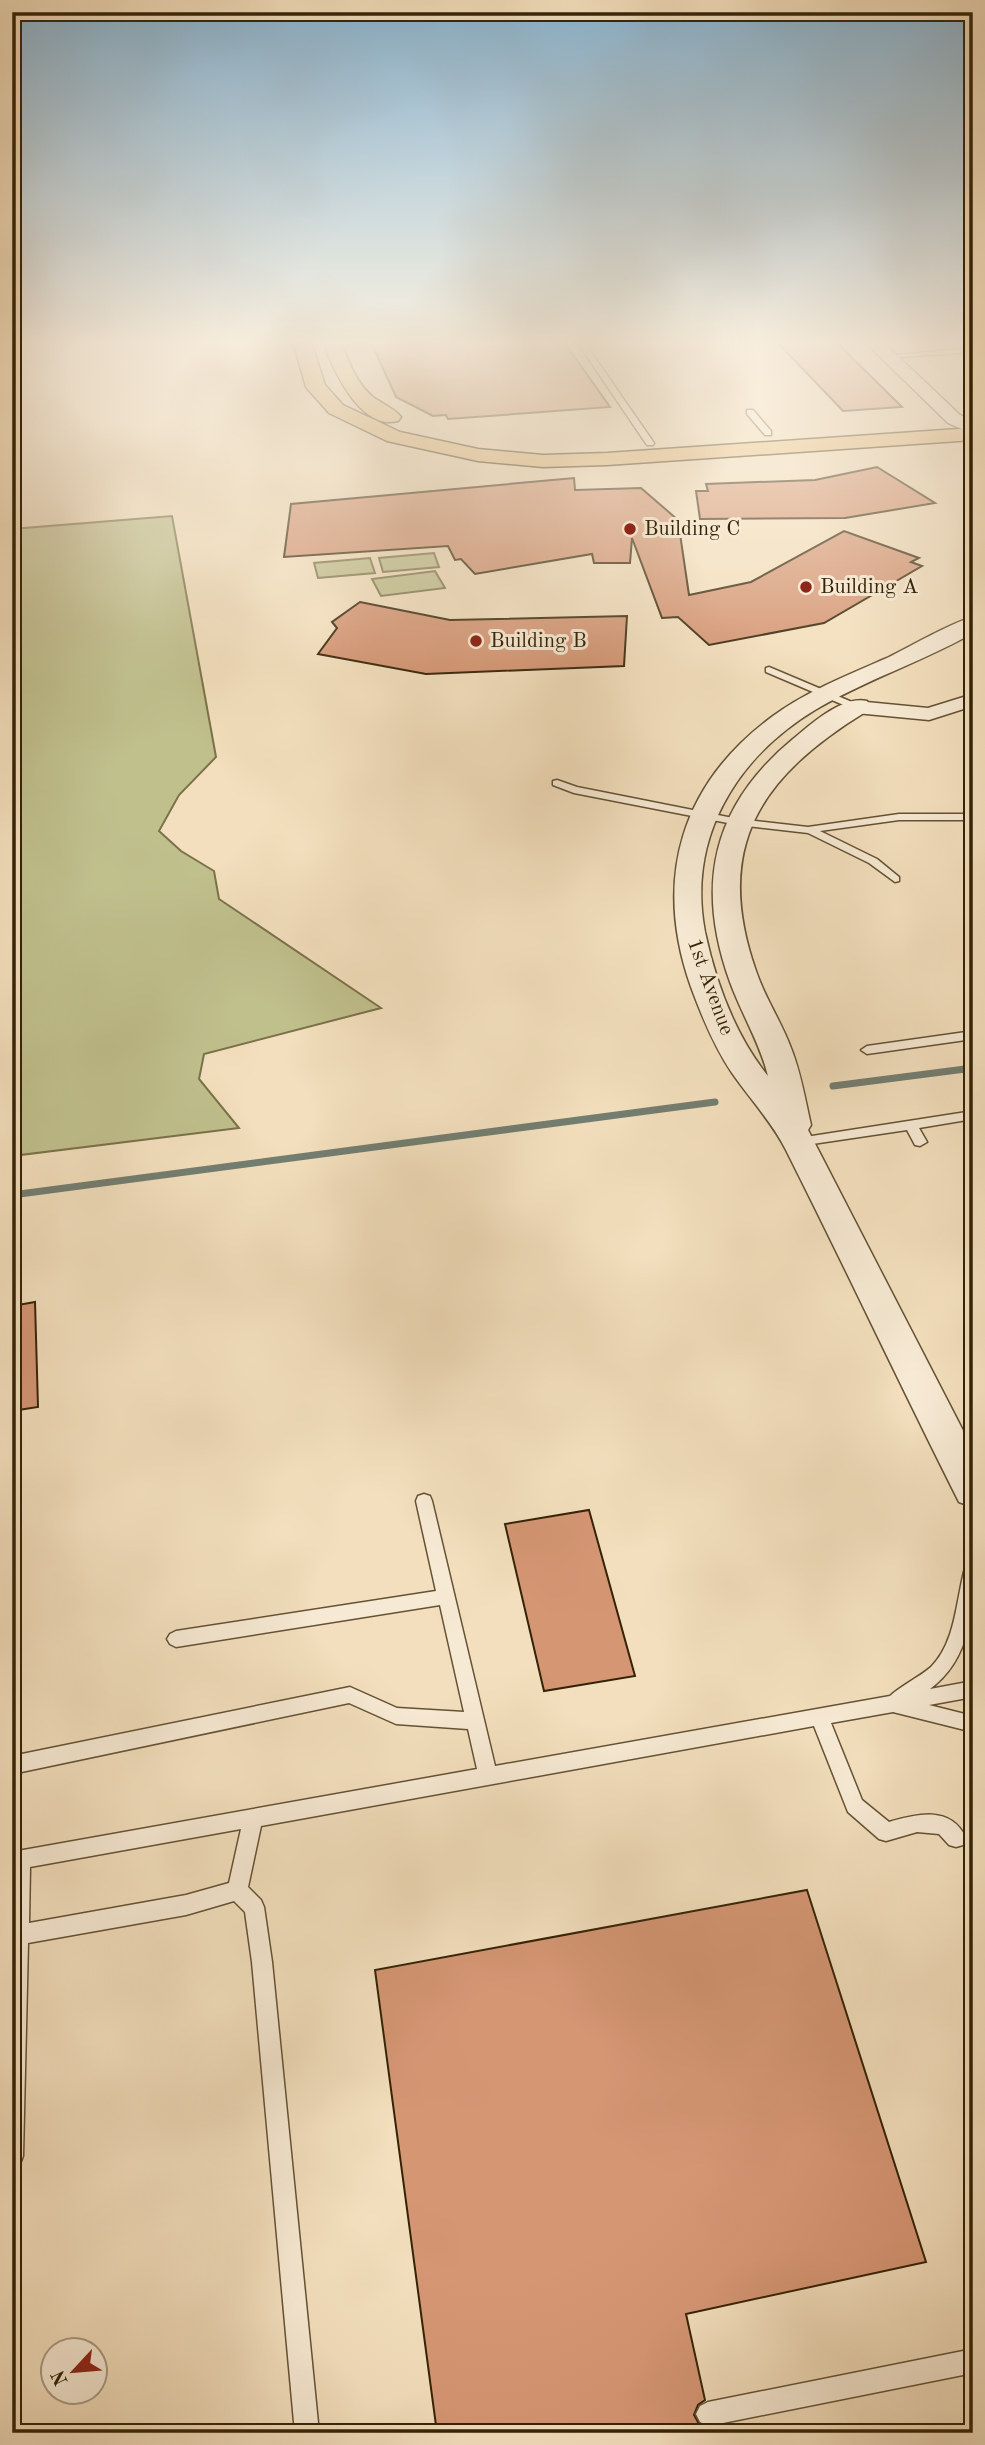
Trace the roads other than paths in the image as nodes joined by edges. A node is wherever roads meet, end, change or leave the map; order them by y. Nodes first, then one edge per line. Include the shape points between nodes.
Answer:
1 (485, 456) edge
2 (633, 456) edge
3 (973, 624) edge
4 (973, 649) edge
5 (769, 670) dead end
6 (829, 695) junction
7 (973, 699) edge
8 (856, 707) junction
9 (557, 783) dead end
10 (701, 815) junction
11 (973, 817) edge
12 (738, 822) junction
13 (810, 830) junction
14 (895, 879) dead end
15 (973, 1035) edge
16 (867, 1050) dead end
17 (972, 1117) edge
18 (911, 1125) junction
19 (799, 1142) junction
20 (920, 1142) dead end
21 (973, 1490) edge
22 (424, 1501) dead end
23 (973, 1568) edge
24 (446, 1597) junction
25 (176, 1639) dead end
26 (973, 1689) edge
27 (890, 1704) junction
28 (821, 1718) junction
29 (475, 1721) junction
30 (973, 1724) edge
31 (12, 1765) edge
32 (488, 1776) junction
33 (253, 1819) junction
34 (956, 1838) dead end
35 (17, 1860) edge
36 (237, 1890) junction
37 (19, 1935) junction
38 (12, 2156) edge
39 (973, 2361) edge
40 (709, 2414) dead end
41 (307, 2433) edge

1 - 2 main road via 577,461
3 - 6 street, 1st Avenue
4 - 8 street, 1st Avenue
5 - 6 lane
6 - 8 lane
6 - 10 street, 1st Avenue via 758,741
7 - 8 street via 929,714
8 - 12 street, 1st Avenue via 790,751 754,794
9 - 10 lane
10 - 12 lane
10 - 19 street, 1st Avenue via 685,878 686,918 695,957 735,1054
11 - 13 lane via 899,817
12 - 13 lane
12 - 19 street, 1st Avenue via 725,882 727,917 754,1003 777,1051
13 - 14 lane via 873,861
15 - 16 lane
17 - 18 lane
18 - 19 lane
18 - 20 lane
19 - 21 street, 1st Avenue
22 - 24 lane
23 - 27 lane via 958,1636 944,1663
24 - 25 lane
24 - 29 lane
26 - 27 lane
27 - 28 lane
27 - 30 lane
28 - 32 lane
28 - 34 lane via 855,1807 886,1832 916,1823 944,1825
29 - 31 lane via 396,1716 350,1695
29 - 32 lane
32 - 33 lane
33 - 35 lane
33 - 36 lane
35 - 37 lane
36 - 37 lane via 186,1905
36 - 41 lane via 254,1907 262,1962
37 - 38 lane
39 - 40 lane

